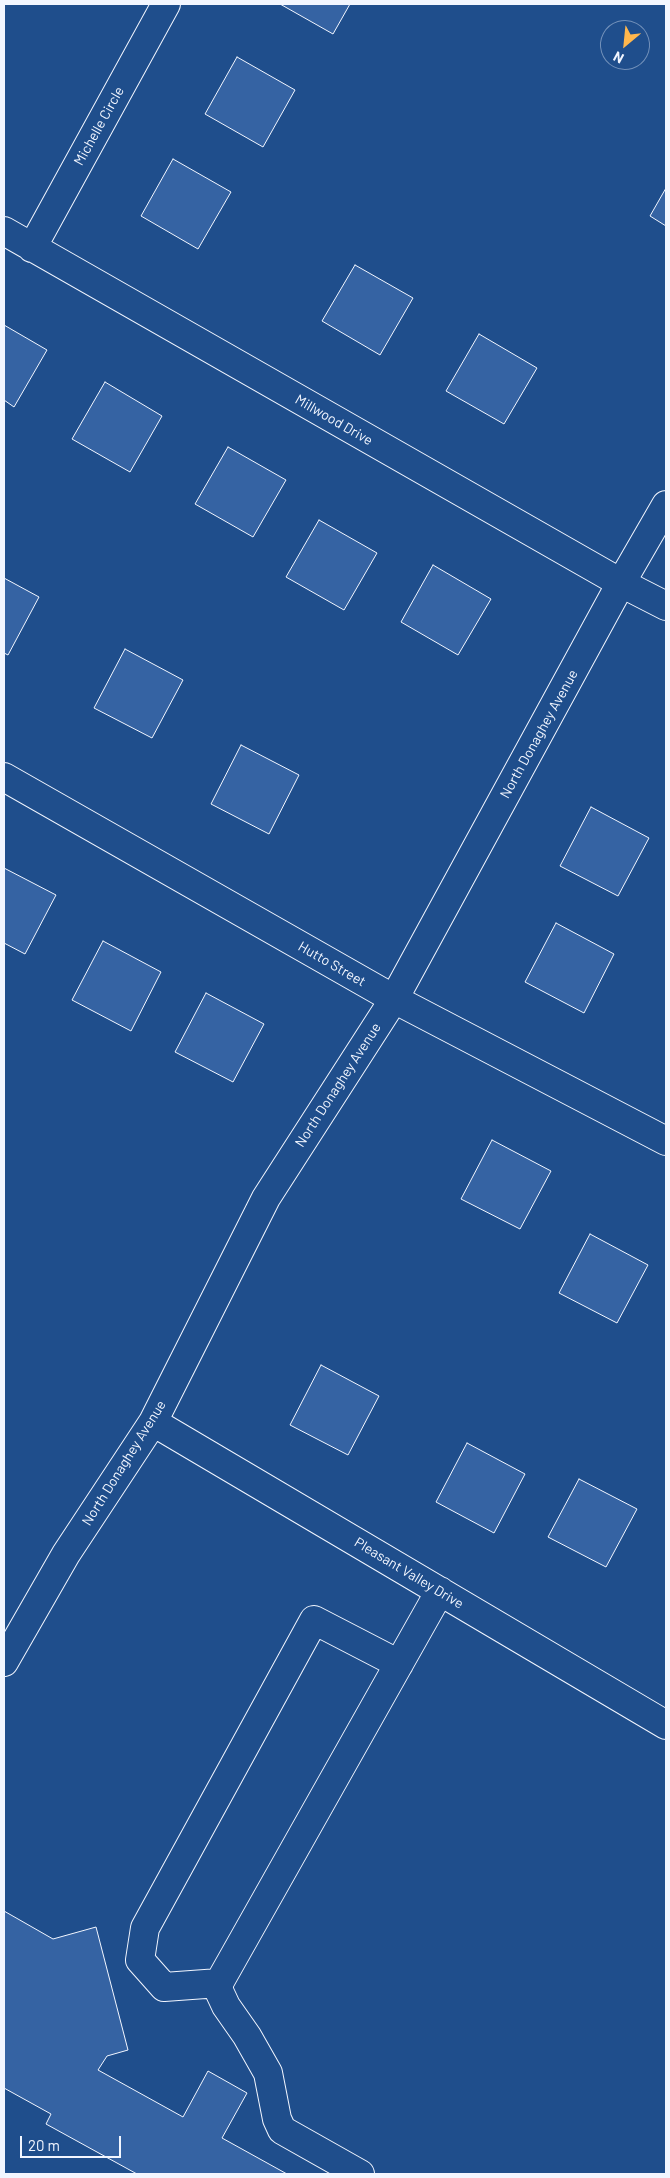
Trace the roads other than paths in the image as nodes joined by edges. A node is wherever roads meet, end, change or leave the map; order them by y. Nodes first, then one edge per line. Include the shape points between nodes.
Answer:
1 (166, 4) edge
2 (4, 232) edge
3 (32, 248) junction
4 (666, 505) edge
5 (621, 583) junction
6 (666, 606) edge
7 (4, 777) edge
8 (394, 999) junction
9 (666, 1142) edge
10 (152, 1422) junction
11 (440, 1591) junction
12 (4, 1662) edge
13 (399, 1664) junction
14 (666, 1725) edge
15 (219, 1983) junction
16 (360, 2174) edge

1 - 3 street, Michelle Circle
2 - 3 street, Millwood Drive
3 - 5 street, Millwood Drive
4 - 5 street, North Donaghey Avenue
5 - 6 street, Millwood Drive
5 - 8 street, North Donaghey Avenue
7 - 8 street, Hutto Street
8 - 9 street, Hutto Street
8 - 10 street, North Donaghey Avenue via 266,1198
10 - 11 street, Pleasant Valley Drive
10 - 12 street, North Donaghey Avenue via 66,1554
11 - 13 street
11 - 14 street, Pleasant Valley Drive
13 - 15 street
13 - 15 street via 314,1620 145,1928 140,1960 164,1988
15 - 16 street via 226,2006 268,2073 276,2119 282,2130

